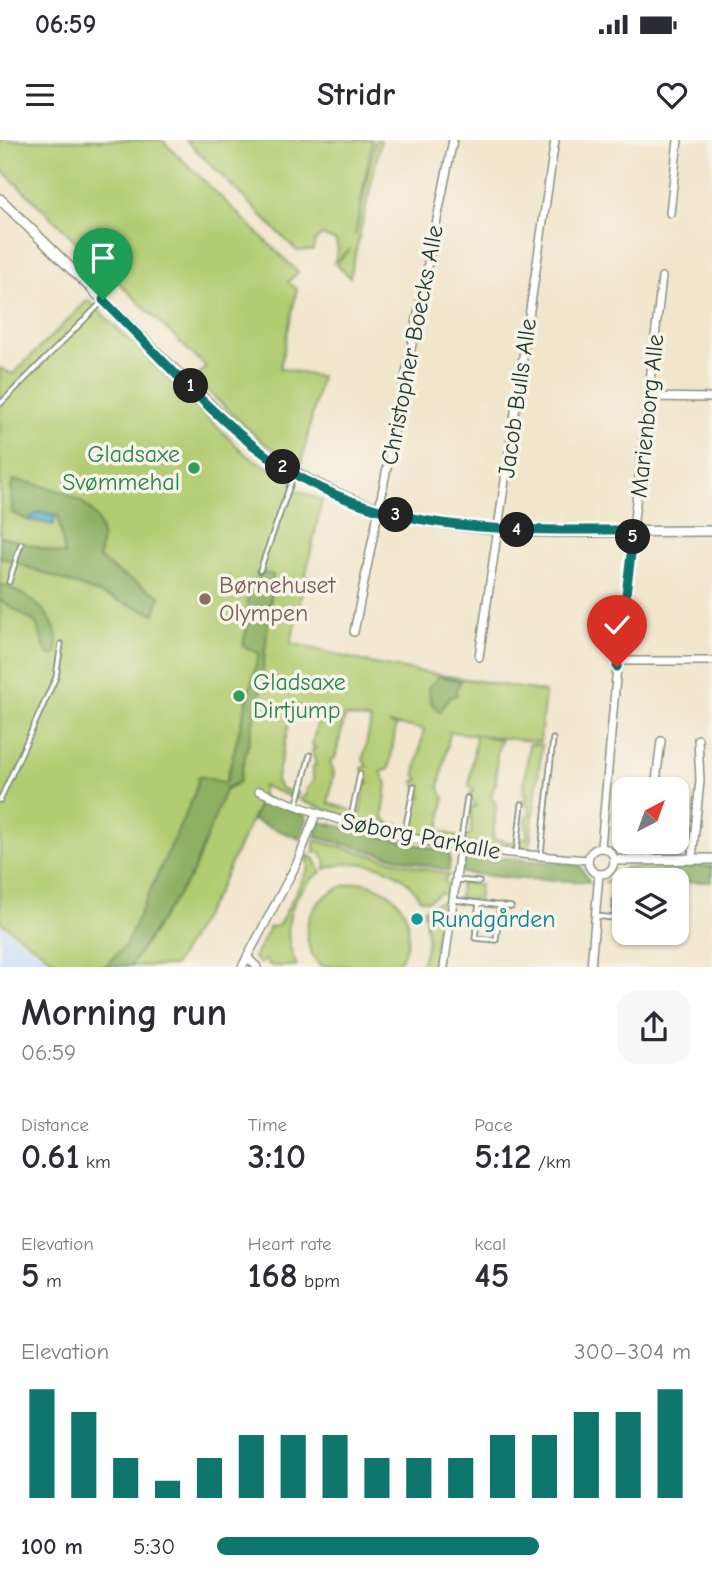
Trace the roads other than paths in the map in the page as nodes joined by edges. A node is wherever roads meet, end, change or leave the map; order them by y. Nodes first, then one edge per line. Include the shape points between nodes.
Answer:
1 (453, 140) edge
2 (555, 140) edge
3 (678, 140) edge
4 (0, 199) edge
5 (670, 213) dead end
6 (662, 277) dead end
7 (103, 300) junction
8 (649, 397) junction
9 (712, 398) edge
10 (0, 404) edge
11 (294, 474) junction
12 (378, 510) junction
13 (498, 530) junction
14 (634, 530) junction
15 (712, 531) edge
16 (20, 544) dead end
17 (260, 570) dead end
18 (9, 582) dead end
19 (354, 632) dead end
20 (61, 644) dead end
21 (480, 657) dead end
22 (618, 661) junction
23 (712, 661) edge
24 (553, 738) dead end
25 (698, 739) dead end
26 (661, 741) dead end
27 (310, 755) dead end
28 (360, 774) dead end
29 (656, 777) edge
30 (414, 786) dead end
31 (259, 791) dead end
32 (467, 798) dead end
33 (0, 800) edge
34 (522, 804) dead end
35 (296, 806) junction
36 (316, 814) junction
37 (349, 824) junction
38 (404, 837) junction
39 (601, 847) junction
40 (460, 849) junction
41 (516, 854) junction
42 (648, 854) edge
43 (540, 856) junction
44 (648, 859) junction
45 (692, 859) junction
46 (712, 859) edge
47 (588, 860) junction
48 (615, 860) junction
49 (599, 874) junction
50 (454, 880) junction
51 (479, 882) dead end
52 (452, 900) junction
53 (480, 903) junction
54 (500, 905) junction
55 (511, 907) dead end
56 (595, 916) junction
57 (612, 918) edge
58 (247, 957) junction
59 (242, 967) edge
60 (257, 967) edge
61 (444, 967) edge
62 (591, 967) edge

1 - 12 street, Christopher Boecks Alle
2 - 13 street, Jacob Bulls Alle
3 - 5 street
4 - 7 street
6 - 8 street, Marienborg Alle
7 - 10 lane
7 - 11 street via 240,434
8 - 9 street
8 - 14 street, Marienborg Alle
11 - 12 street
11 - 17 lane
12 - 13 street via 424,522
12 - 19 street, Christopher Boecks Alle
13 - 14 street
13 - 21 street, Jacob Bulls Alle
14 - 15 street
14 - 22 street, Marienborg Alle
16 - 18 lane
20 - 33 lane via 56,677
22 - 23 street
22 - 39 street, Marienborg Alle
24 - 43 lane
25 - 45 street via 700,781
26 - 29 street
27 - 35 lane
28 - 37 lane
30 - 38 lane
31 - 35 street, Søborg Parkalle
32 - 40 lane
34 - 41 lane
35 - 36 street, Søborg Parkalle
36 - 37 street, Søborg Parkalle
36 - 58 street via 304,850
37 - 38 street, Søborg Parkalle
38 - 40 street, Søborg Parkalle
39 - 47 street via 592,851
39 - 48 street
40 - 41 street, Søborg Parkalle
40 - 50 street
41 - 43 street, Søborg Parkalle
42 - 44 street
43 - 47 street, Søborg Parkalle
44 - 45 street
44 - 48 street
45 - 46 street
47 - 49 street
48 - 49 street via 611,871
49 - 56 street
50 - 51 lane
50 - 52 street
52 - 53 lane
52 - 61 street
53 - 54 lane
53 - 54 lane via 475,937 496,940
54 - 55 lane
56 - 57 lane
56 - 62 street
58 - 59 street
58 - 60 street

